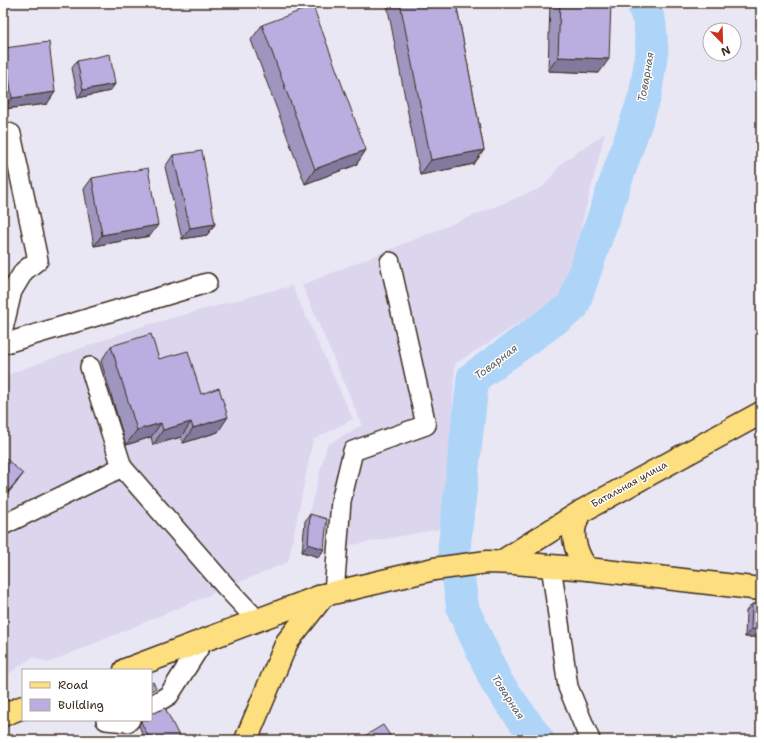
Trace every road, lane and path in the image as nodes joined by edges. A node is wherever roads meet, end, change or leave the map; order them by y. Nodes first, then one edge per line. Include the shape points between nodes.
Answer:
1 (3, 131) edge
2 (390, 262) dead end
3 (207, 284) dead end
4 (3, 328) edge
5 (3, 344) edge
6 (90, 367) dead end
7 (761, 413) edge
8 (122, 468) junction
9 (582, 511) junction
10 (3, 525) edge
11 (494, 562) junction
12 (551, 565) junction
13 (588, 569) junction
14 (761, 589) edge
15 (329, 594) junction
16 (257, 620) junction
17 (204, 640) junction
18 (287, 642) junction
19 (128, 669) edge
20 (152, 705) edge
21 (22, 707) edge
22 (3, 715) edge
23 (116, 721) edge
24 (128, 721) edge
25 (246, 740) edge
26 (590, 740) edge

1 - 4 lane via 11,134 38,260 24,271 12,290
2 - 15 lane via 426,425 353,451 341,501
3 - 5 lane
6 - 8 lane
7 - 9 main road, Батальная улица
8 - 10 lane
8 - 16 lane
9 - 11 main road, Батальная улица
9 - 13 main road via 575,522 574,533 579,557
11 - 12 main road
11 - 15 main road via 434,568
12 - 13 main road
12 - 26 lane via 568,687
13 - 14 main road
15 - 16 main road
15 - 18 main road
16 - 17 main road
16 - 18 main road via 276,624 284,631
17 - 19 main road
17 - 20 lane via 169,695
18 - 25 main road
21 - 22 main road
23 - 24 lane

